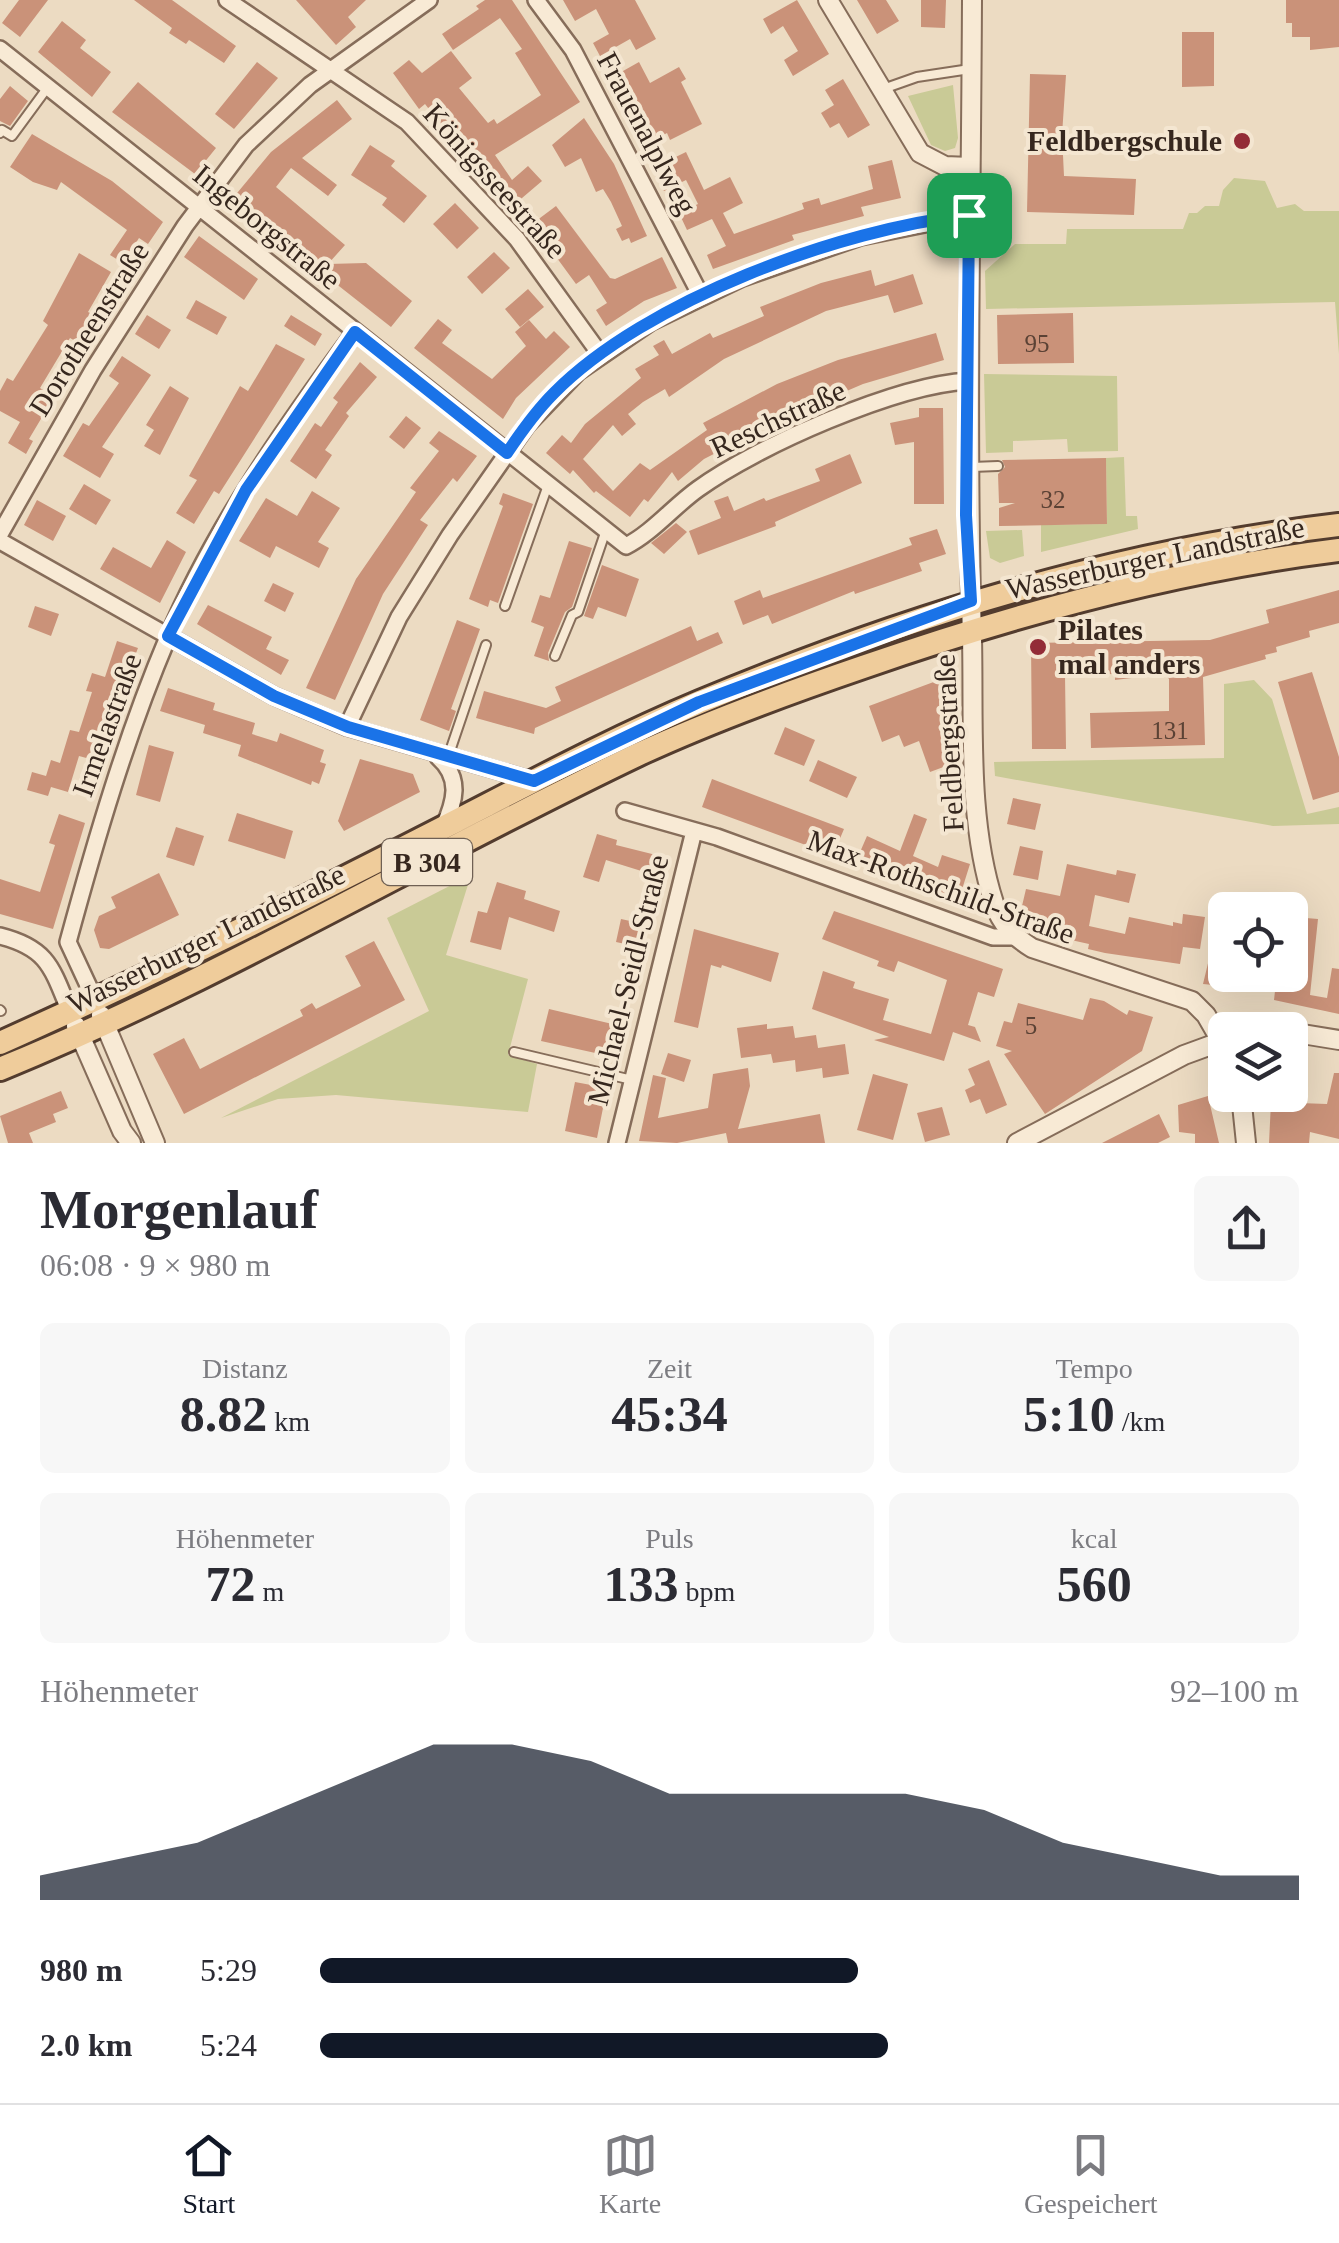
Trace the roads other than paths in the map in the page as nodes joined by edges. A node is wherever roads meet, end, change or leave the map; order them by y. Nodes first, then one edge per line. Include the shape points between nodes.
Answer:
1 (227, 0) edge
2 (429, 0) edge
3 (536, 0) edge
4 (828, 0) edge
5 (972, 0) edge
6 (0, 49) edge
7 (970, 70) junction
8 (332, 71) junction
9 (48, 87) junction
10 (882, 90) junction
11 (0, 133) edge
12 (970, 167) junction
13 (199, 208) junction
14 (969, 215) junction
15 (700, 296) junction
16 (355, 332) junction
17 (600, 354) junction
18 (968, 381) junction
19 (507, 453) junction
20 (967, 466) junction
21 (998, 466) dead end
22 (548, 485) junction
23 (1339, 525) edge
24 (606, 530) junction
25 (0, 537) edge
26 (630, 546) joint
27 (1339, 550) edge
28 (971, 601) junction
29 (505, 606) dead end
30 (972, 631) junction
31 (168, 636) junction
32 (486, 645) dead end
33 (555, 656) dead end
34 (348, 727) junction
35 (426, 751) junction
36 (448, 757) junction
37 (534, 781) junction
38 (624, 811) dead end
39 (443, 828) junction
40 (694, 830) junction
41 (0, 936) edge
42 (1014, 936) junction
43 (95, 1000) junction
44 (70, 1012) junction
45 (1208, 1017) edge
46 (105, 1024) junction
47 (80, 1035) junction
48 (1308, 1035) edge
49 (1339, 1040) edge
50 (0, 1043) edge
51 (1208, 1048) edge
52 (514, 1052) dead end
53 (0, 1069) edge
54 (632, 1080) junction
55 (1243, 1112) edge
56 (132, 1143) edge
57 (155, 1143) edge
58 (617, 1143) edge
59 (1017, 1143) edge
60 (1246, 1143) edge

1 - 8 street, Königsseestraße
2 - 8 street, Dorotheenstraße
3 - 15 street, Frauenalplweg via 572,50
4 - 10 street
5 - 7 street, Feldbergstraße
6 - 9 street, Ingeborgstraße
7 - 10 lane
7 - 12 street, Feldbergstraße
8 - 13 street, Dorotheenstraße via 277,112
8 - 17 street, Königsseestraße via 406,122 441,156 516,239
9 - 11 lane via 12,136
9 - 13 street, Ingeborgstraße
10 - 12 street via 920,153 945,166
12 - 14 street, Feldbergstraße
13 - 16 street, Ingeborgstraße
13 - 25 street, Dorotheenstraße via 93,370
14 - 15 street via 860,237
14 - 18 street, Feldbergstraße
15 - 17 street
16 - 19 street, Ingeborgstraße
16 - 31 street, Irmelastraße via 246,490
17 - 19 street via 554,393
18 - 20 street, Feldbergstraße
18 - 26 street, Reschstraße via 904,395 769,448 698,489
19 - 22 street, Ingeborgstraße
19 - 34 street via 399,617
20 - 21 lane
20 - 28 street, Feldbergstraße
22 - 24 street, Ingeborgstraße
22 - 29 lane
23 - 28 main road, Wasserburger Landstraße / B 304 via 1149,556
24 - 26 street, Ingeborgstraße
24 - 33 lane
25 - 31 street
27 - 30 main road, Wasserburger Landstraße / B 304 via 1090,596
28 - 30 street, Feldbergstraße
28 - 37 main road, Wasserburger Landstraße / B 304 via 699,702
30 - 42 street, Feldbergstraße via 982,844 993,900
30 - 46 main road, Wasserburger Landstraße / B 304 via 752,706 640,754
31 - 34 street via 274,696
31 - 43 street, Irmelastraße via 106,805 68,942
32 - 36 lane
34 - 35 street
35 - 36 street
35 - 39 street via 454,779
36 - 37 street
37 - 39 main road, Wasserburger Landstraße / B 304
38 - 40 street, Max-Rothschild-Straße
39 - 43 main road, Wasserburger Landstraße / B 304
40 - 42 street, Max-Rothschild-Straße via 993,937
40 - 54 street, Michael-Seidl-Straße
41 - 44 street via 43,953
42 - 45 street, Max-Rothschild-Straße via 1056,958 1192,1001
43 - 44 main road, Wasserburger Landstraße / B 304
43 - 46 street
44 - 47 street
44 - 50 main road, Wasserburger Landstraße / B 304
46 - 47 main road, Wasserburger Landstraße / B 304
46 - 57 street
47 - 53 main road, Wasserburger Landstraße / B 304
47 - 56 street
48 - 49 street
51 - 59 street
52 - 54 lane
54 - 58 street, Michael-Seidl-Straße
55 - 60 street

